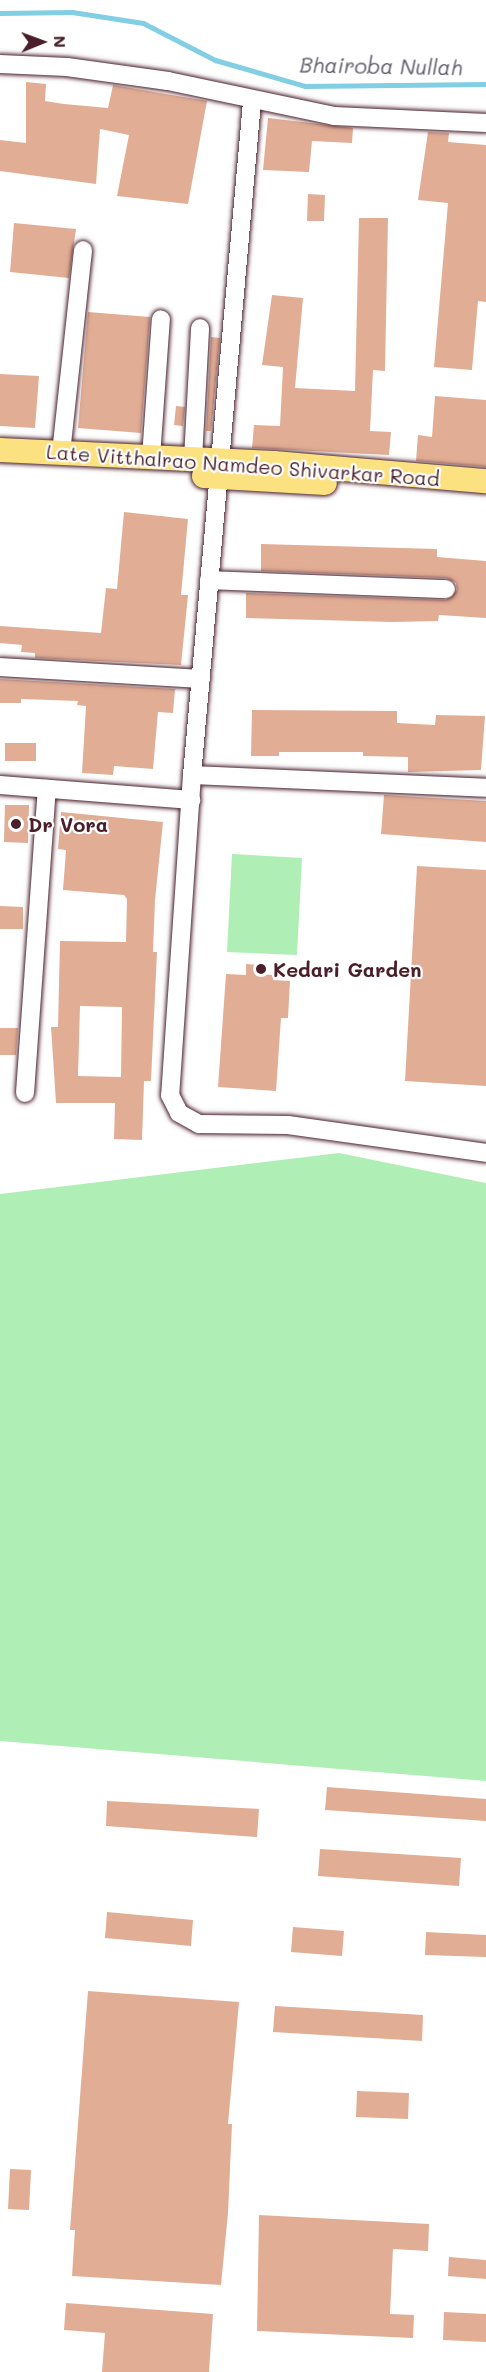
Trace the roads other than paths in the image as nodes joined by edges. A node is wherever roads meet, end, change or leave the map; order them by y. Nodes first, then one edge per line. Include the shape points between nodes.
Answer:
1 (0, 64) edge
2 (252, 102) junction
3 (486, 123) edge
4 (83, 250) dead end
5 (161, 319) dead end
6 (200, 328) dead end
7 (0, 450) edge
8 (61, 453) junction
9 (151, 457) junction
10 (193, 459) junction
11 (0, 464) edge
12 (218, 469) junction
13 (486, 481) edge
14 (486, 493) edge
15 (209, 580) junction
16 (446, 589) dead end
17 (0, 667) edge
18 (201, 679) junction
19 (192, 775) junction
20 (0, 785) edge
21 (486, 788) edge
22 (47, 789) junction
23 (190, 800) junction
24 (25, 1092) dead end
25 (486, 1153) edge

1 - 2 street via 67,67 168,81
2 - 3 street via 334,116
2 - 12 street
4 - 8 street
5 - 9 street
6 - 10 street
7 - 8 main road, Late Vitthalrao Namdeo Shivarkar Road
8 - 9 main road, Late Vitthalrao Namdeo Shivarkar Road
9 - 10 main road, Late Vitthalrao Namdeo Shivarkar Road
10 - 12 main road, Late Vitthalrao Namdeo Shivarkar Road
11 - 12 main road, Late Vitthalrao Namdeo Shivarkar Road
12 - 13 main road, Late Vitthalrao Namdeo Shivarkar Road
12 - 14 main road, Late Vitthalrao Namdeo Shivarkar Road
12 - 15 street
15 - 16 street
15 - 18 street
17 - 18 street
18 - 19 street
19 - 21 street
19 - 23 street
20 - 22 street
22 - 23 street
22 - 24 street
23 - 25 street via 170,1095 179,1113 199,1124 288,1125

